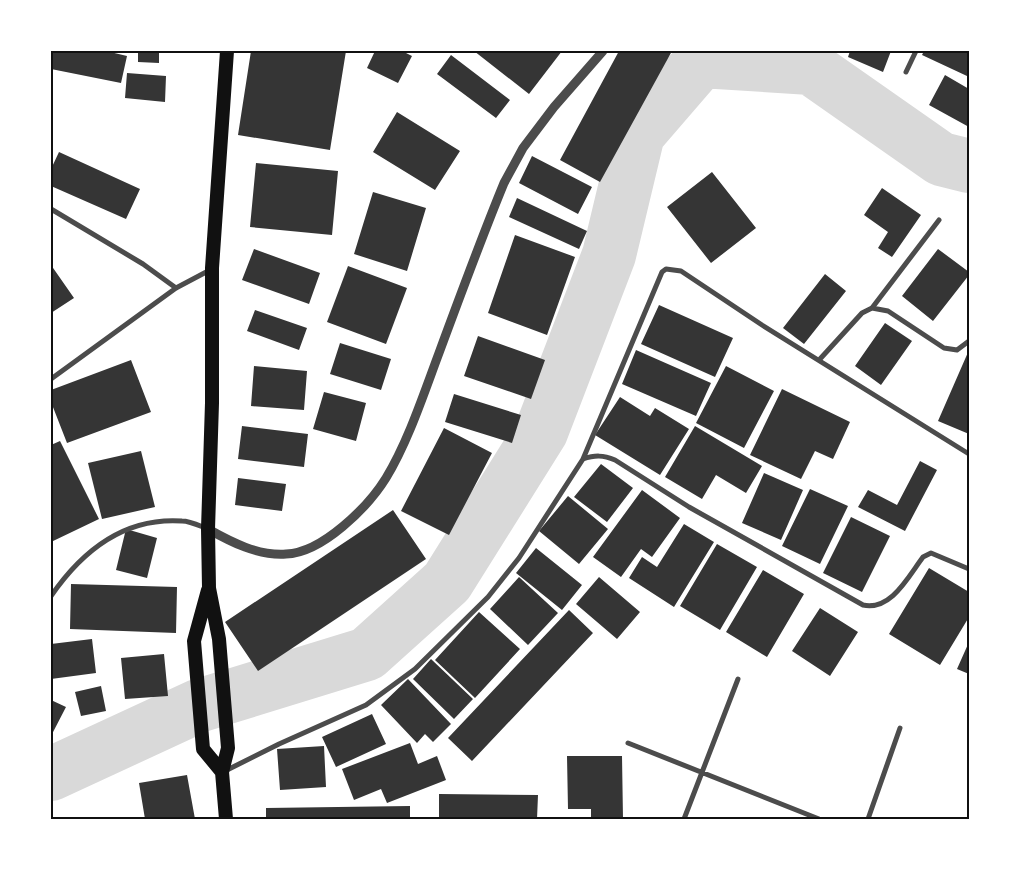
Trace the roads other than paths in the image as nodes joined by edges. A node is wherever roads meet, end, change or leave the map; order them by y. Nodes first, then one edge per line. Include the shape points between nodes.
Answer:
1 (227, 51) edge
2 (603, 51) edge
3 (916, 51) edge
4 (906, 72) dead end
5 (51, 209) edge
6 (939, 220) dead end
7 (212, 268) junction
8 (176, 288) junction
9 (872, 308) junction
10 (969, 341) edge
11 (820, 359) junction
12 (51, 378) edge
13 (969, 454) edge
14 (582, 459) junction
15 (208, 529) junction
16 (969, 569) edge
17 (209, 588) junction
18 (51, 596) edge
19 (738, 679) dead end
20 (900, 728) dead end
21 (628, 744) dead end
22 (222, 772) junction
23 (702, 772) junction
24 (226, 819) edge
25 (684, 819) edge
26 (819, 819) edge
27 (868, 819) edge

1 - 7 highway
2 - 15 street via 523,148 504,183 418,410 386,478 375,492 343,526 322,542 302,551 286,554 257,550 237,545
3 - 4 street
5 - 8 street
6 - 9 street
7 - 8 street
7 - 15 highway
8 - 12 street
9 - 10 street via 888,311 944,348 957,350
9 - 11 street via 862,312
11 - 13 street
11 - 14 street via 681,271 666,268
14 - 16 street via 604,455 615,460 689,508 863,605 873,607 885,603 923,557 931,553
14 - 22 street via 534,537 488,597 415,669 366,705
15 - 17 highway
15 - 18 street via 183,521 154,522 124,529 97,545 61,581
17 - 22 highway via 219,639 228,748
17 - 22 highway via 194,641 202,749
19 - 23 street
20 - 27 street
21 - 23 street
22 - 24 highway
23 - 25 street
23 - 26 street

